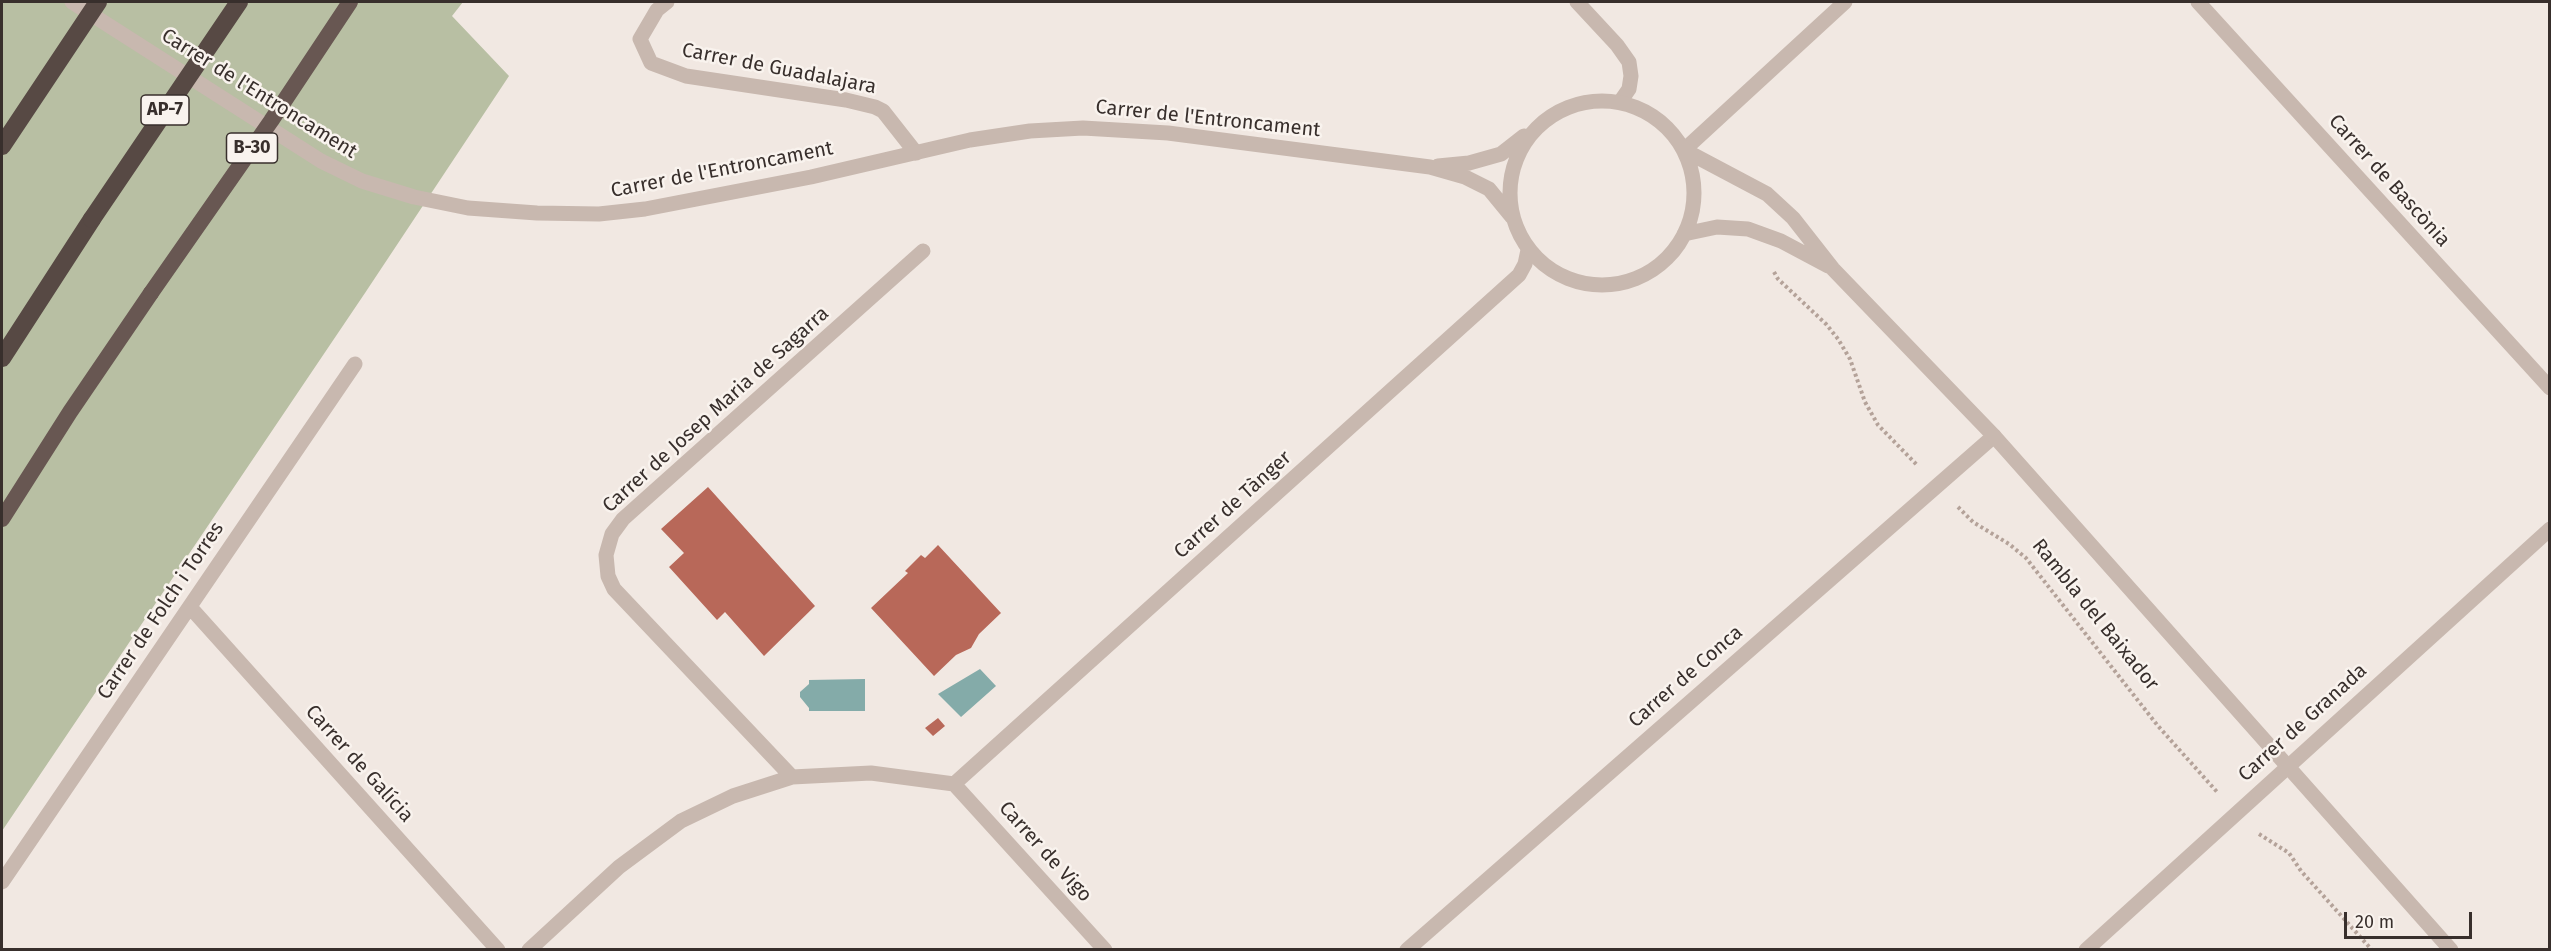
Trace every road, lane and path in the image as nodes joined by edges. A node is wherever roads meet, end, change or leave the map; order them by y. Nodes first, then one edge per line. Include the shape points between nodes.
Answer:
1 (72, 2) edge
2 (98, 2) edge
3 (239, 2) edge
4 (350, 2) edge
5 (667, 2) edge
6 (1577, 2) edge
7 (1845, 2) edge
8 (2198, 2) edge
9 (1620, 102) junction
10 (1536, 127) junction
11 (2, 146) edge
12 (1684, 150) junction
13 (916, 153) junction
14 (1430, 166) junction
15 (1512, 217) junction
16 (1684, 234) junction
17 (1781, 241) junction
18 (1528, 250) junction
19 (923, 251) dead end
20 (1833, 269) junction
21 (2, 358) edge
22 (355, 364) dead end
23 (2550, 388) edge
24 (1994, 436) junction
25 (1937, 486) junction
26 (2, 519) edge
27 (2550, 529) edge
28 (190, 607) junction
29 (2286, 766) junction
30 (792, 777) junction
31 (954, 784) junction
32 (2236, 812) junction
33 (2, 882) edge
34 (498, 950) edge
35 (529, 950) edge
36 (1105, 950) edge
37 (1407, 950) edge
38 (2086, 950) edge
39 (2372, 950) edge
40 (2451, 950) edge

1 - 13 street, Carrer de l'Entroncament via 321,161 362,181 468,208 599,214 645,209 733,194
2 - 11 highway, bridge
3 - 21 highway, AP-7, bridge
4 - 26 highway, B-30, bridge via 70,412
5 - 13 street, Carrer de Guadalajara via 657,10 640,39 651,63 686,76 875,107 883,111
6 - 9 street via 1629,62 1629,89
7 - 12 street
8 - 23 street, Carrer de Bascònia
9 - 10 street via 1587,101 1557,112
9 - 12 street via 1648,111
10 - 14 street, Carrer de l'Entroncament via 1502,154 1469,163
10 - 15 street via 1518,154 1510,190
12 - 16 street via 1695,181 1693,213
12 - 20 street, Rambla del Baixador via 1767,194 1793,218
13 - 14 street, Carrer de l'Entroncament via 1010,134 1083,128 1167,133
14 - 15 street, Carrer de l'Entroncament via 1489,189
15 - 18 street via 1515,231
16 - 17 street, Rambla del Baixador via 1717,228 1748,229
16 - 18 street via 1670,257 1644,276 1613,285 1564,277
17 - 20 street, Rambla del Baixador
17 - 25 path, Rambla del Baixador via 1770,263 1778,279 1838,339 1878,425
18 - 31 street, Carrer de Tànger via 1519,275
19 - 30 street, Carrer de Josep Maria de Sagarra via 623,519 612,534 606,555 614,589
20 - 24 street, Rambla del Baixador
22 - 28 street, Carrer de Folch i Torres
24 - 25 street, Carrer de Conca
24 - 29 street, Rambla del Baixador
25 - 32 path, Rambla del Baixador via 1973,522 2026,558 2158,726
25 - 37 street, Carrer de Conca
27 - 29 street, Carrer de Granada
28 - 33 street, Carrer de Folch i Torres
28 - 34 street, Carrer de Galícia
29 - 32 street, Carrer de Granada
29 - 40 street, Rambla del Baixador
30 - 31 street via 871,773
30 - 35 street via 733,796 681,821 619,867
31 - 36 street, Carrer de Vigo
32 - 38 street, Carrer de Granada
32 - 39 path, Rambla del Baixador via 2249,827 2289,853

